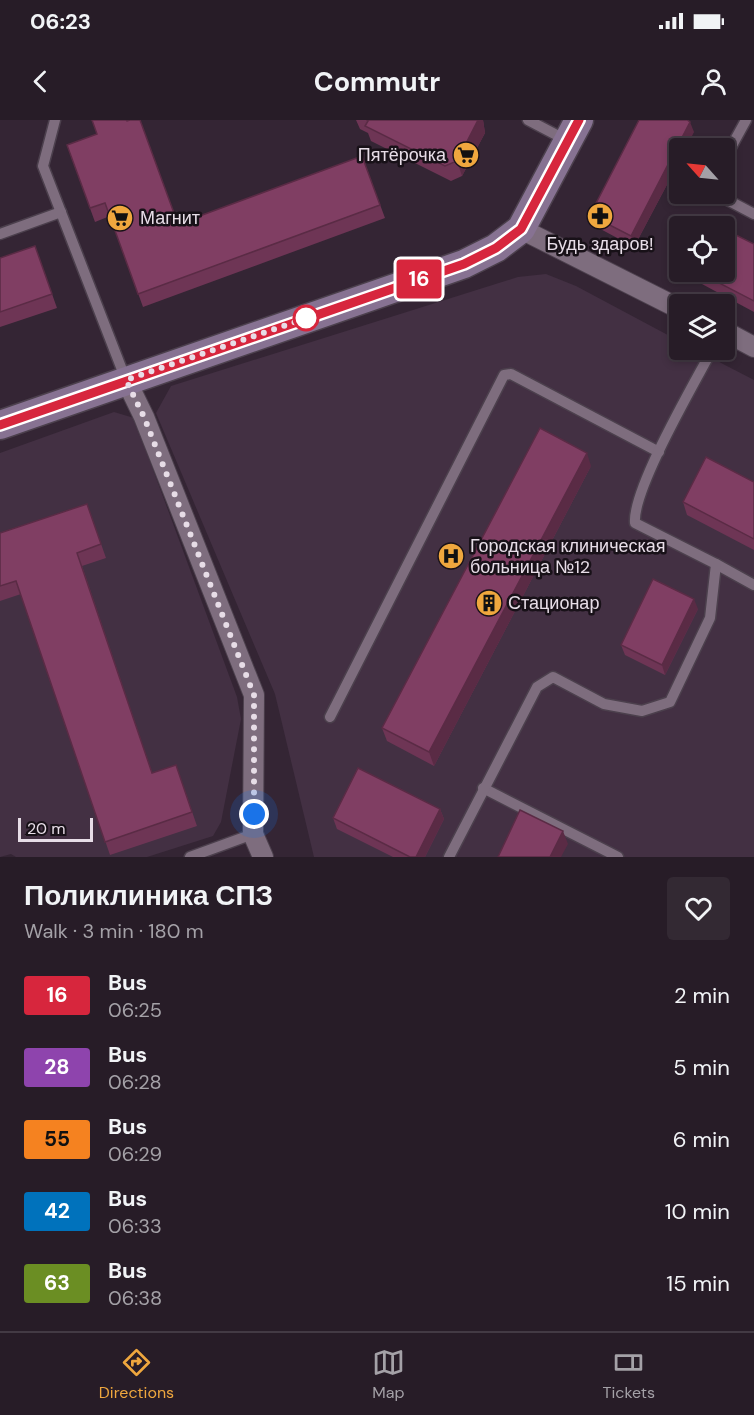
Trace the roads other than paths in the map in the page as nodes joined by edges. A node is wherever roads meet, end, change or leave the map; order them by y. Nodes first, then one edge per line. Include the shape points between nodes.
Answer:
1 (54, 120) edge
2 (528, 120) edge
3 (746, 120) edge
4 (573, 130) edge
5 (735, 140) edge
6 (735, 204) edge
7 (61, 212) junction
8 (754, 214) edge
9 (521, 229) junction
10 (0, 234) edge
11 (669, 303) edge
12 (735, 337) edge
13 (754, 347) edge
14 (707, 360) edge
15 (126, 380) junction
16 (0, 425) edge
17 (659, 452) junction
18 (716, 564) junction
19 (754, 585) edge
20 (330, 717) dead end
21 (483, 788) junction
22 (253, 834) junction
23 (190, 857) edge
24 (263, 857) edge
25 (449, 857) edge
26 (618, 857) edge

1 - 7 lane via 43,166
2 - 4 lane
3 - 5 lane
4 - 9 main road
6 - 8 lane
7 - 10 lane
7 - 15 lane
9 - 11 street
9 - 15 main road via 496,248 464,264
12 - 13 street
14 - 17 lane
15 - 16 main road
15 - 22 street via 254,695
17 - 18 lane via 634,511 635,523
17 - 20 lane via 511,374 504,375
18 - 19 lane
18 - 21 lane via 710,618 670,702 642,711 604,704 554,677 537,687
21 - 25 lane
21 - 26 lane
22 - 23 lane
22 - 24 street

